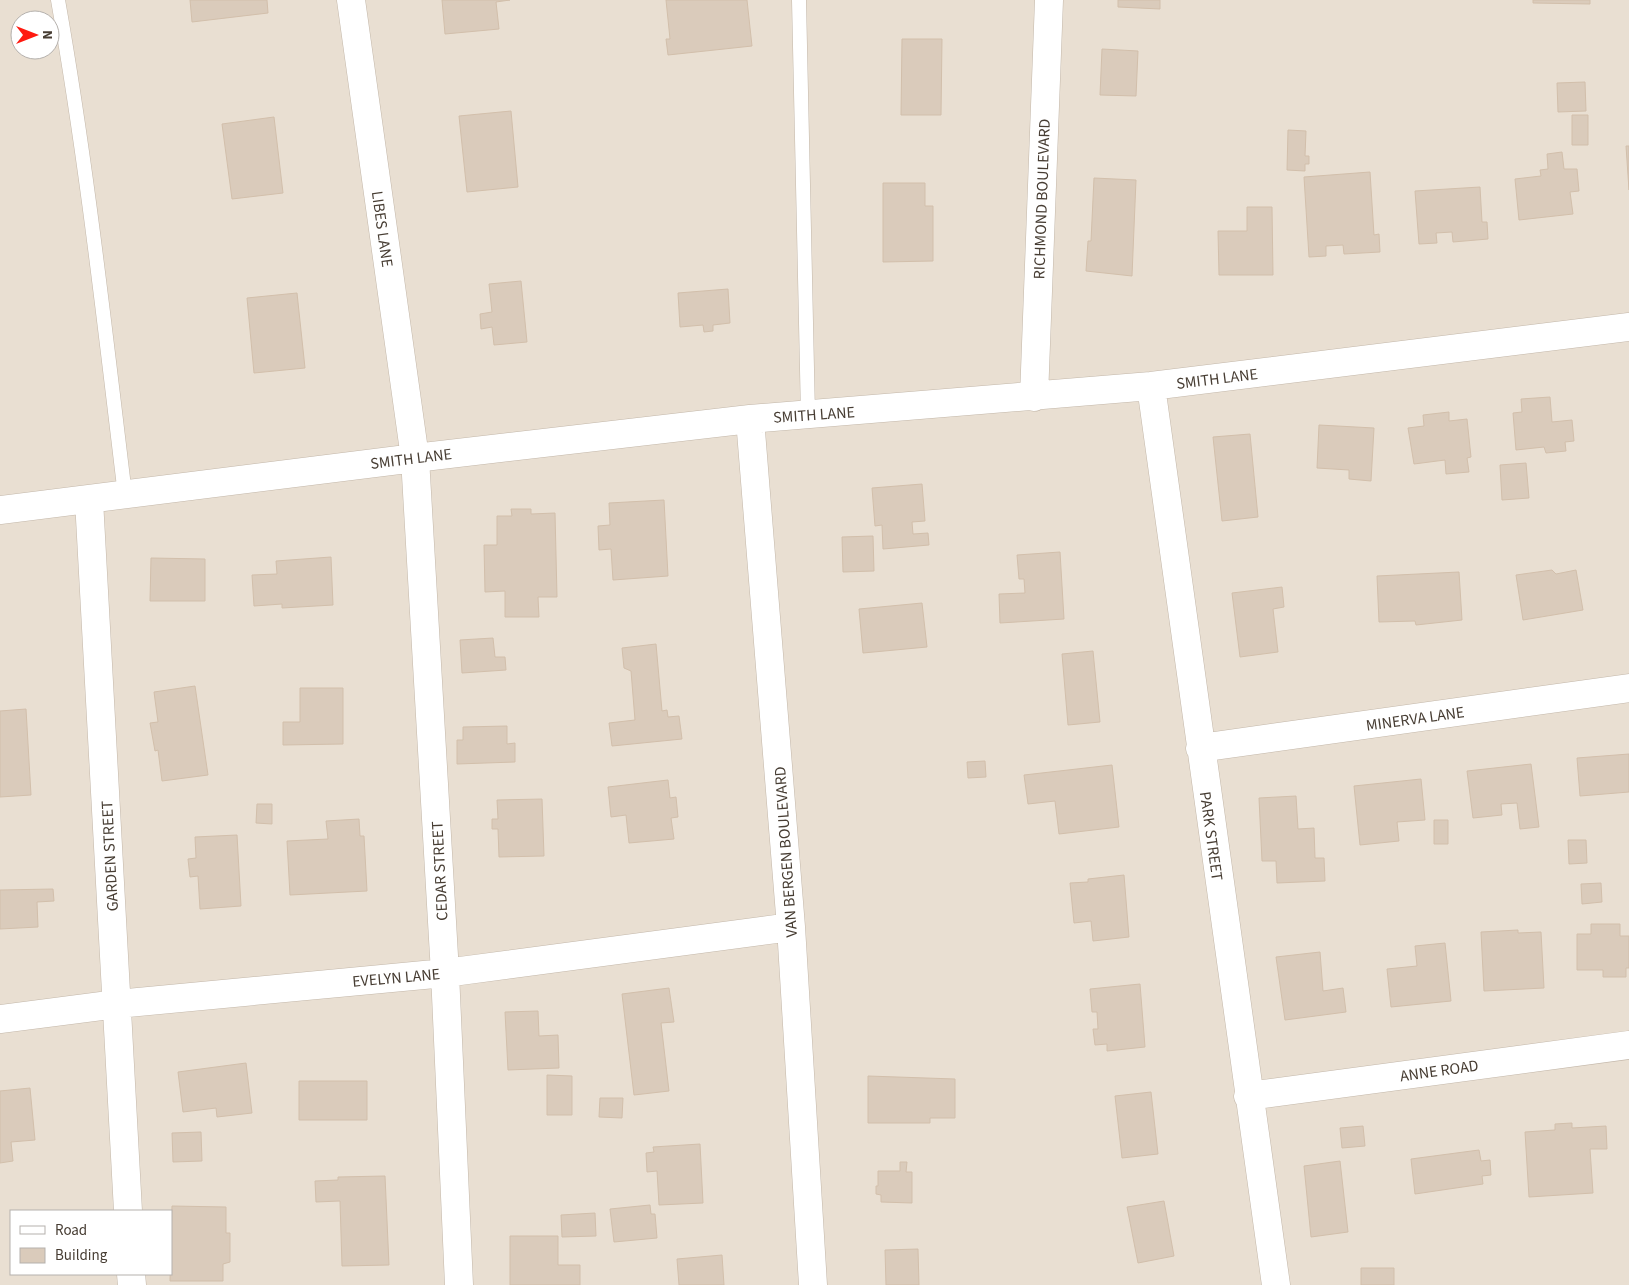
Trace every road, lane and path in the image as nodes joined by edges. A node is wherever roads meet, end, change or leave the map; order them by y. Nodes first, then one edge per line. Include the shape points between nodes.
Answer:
1 (58, 0) edge
2 (351, 0) edge
3 (799, 0) edge
4 (1049, 0) edge
5 (1629, 328) edge
6 (1151, 386) junction
7 (1034, 397) junction
8 (808, 415) junction
9 (750, 419) junction
10 (415, 458) junction
11 (125, 495) junction
12 (89, 500) junction
13 (0, 510) edge
14 (1629, 688) edge
15 (1200, 748) junction
16 (791, 927) junction
17 (445, 973) junction
18 (117, 1004) junction
19 (0, 1020) edge
20 (1629, 1045) edge
21 (1248, 1096) junction
22 (128, 1210) edge
23 (459, 1285) edge
24 (813, 1285) edge
25 (1276, 1285) edge

1 - 11 lane via 98,264
2 - 10 street, LIBES LANE
3 - 8 lane
4 - 7 street, RICHMOND BOULEVARD
5 - 6 street, SMITH LANE
6 - 7 street, SMITH LANE
6 - 15 street, PARK STREET
7 - 8 street, SMITH LANE
8 - 9 street, SMITH LANE
9 - 10 street, SMITH LANE
9 - 16 street, VAN BERGEN BOULEVARD
10 - 11 street, SMITH LANE
10 - 17 street, CEDAR STREET
11 - 12 street, SMITH LANE
12 - 13 street, SMITH LANE
12 - 18 street, GARDEN STREET
14 - 15 street, MINERVA LANE
15 - 21 street, PARK STREET
16 - 17 street, EVELYN LANE
16 - 24 street, VAN BERGEN BOULEVARD
17 - 18 street, EVELYN LANE
17 - 23 street, CEDAR STREET
18 - 19 street, EVELYN LANE
18 - 22 street, GARDEN STREET
20 - 21 street, ANNE ROAD
21 - 25 street, PARK STREET

